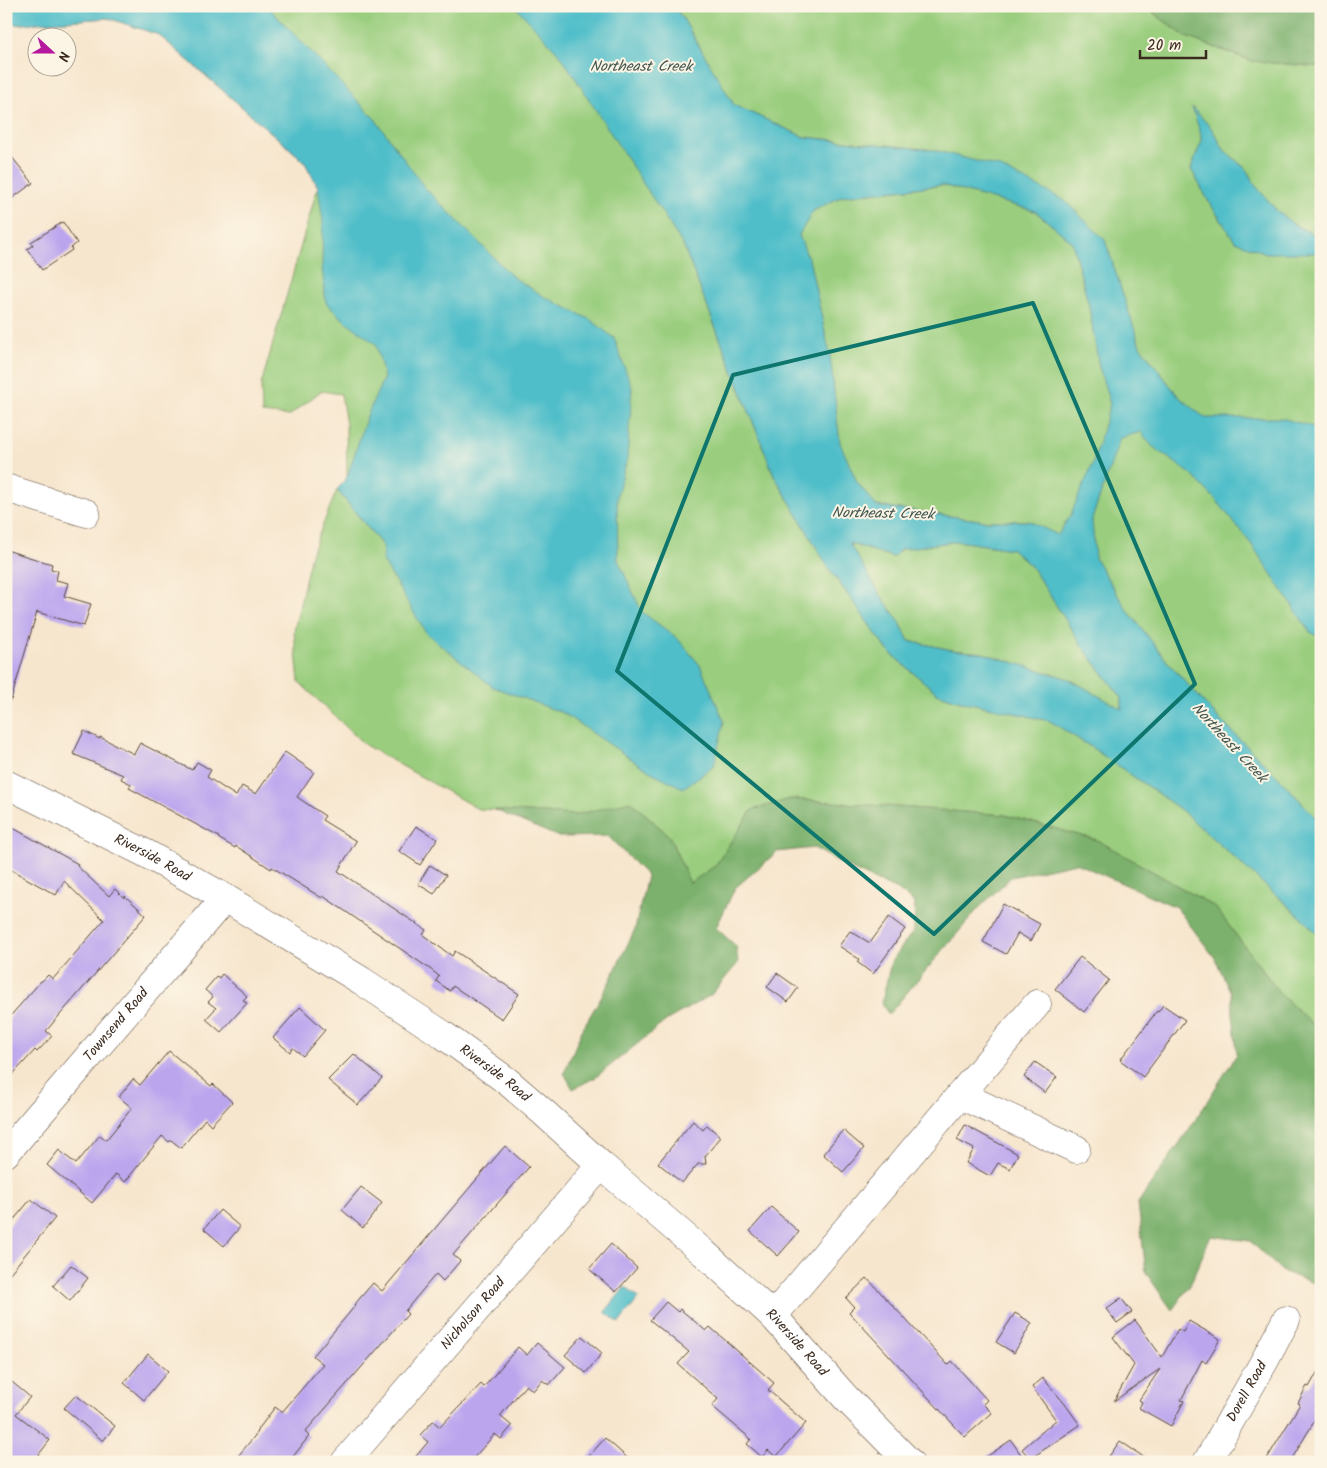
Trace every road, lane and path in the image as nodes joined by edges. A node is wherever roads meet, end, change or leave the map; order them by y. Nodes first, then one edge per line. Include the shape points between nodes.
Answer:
1 (6, 488) edge
2 (86, 513) dead end
3 (6, 784) edge
4 (225, 898) junction
5 (1037, 1004) dead end
6 (960, 1096) junction
7 (1076, 1149) dead end
8 (6, 1153) edge
9 (601, 1165) junction
10 (772, 1316) junction
11 (1286, 1320) dead end
12 (345, 1462) edge
13 (909, 1462) edge
14 (1207, 1462) edge

1 - 2 street
3 - 4 street, Riverside Road via 145,853
4 - 8 street, Townsend Road
4 - 9 street, Riverside Road via 442,1034 507,1081
5 - 6 street
6 - 7 street
6 - 10 street
9 - 10 street, Riverside Road
9 - 12 street, Nicholson Road
10 - 13 street, Riverside Road
11 - 14 street, Dorell Road

